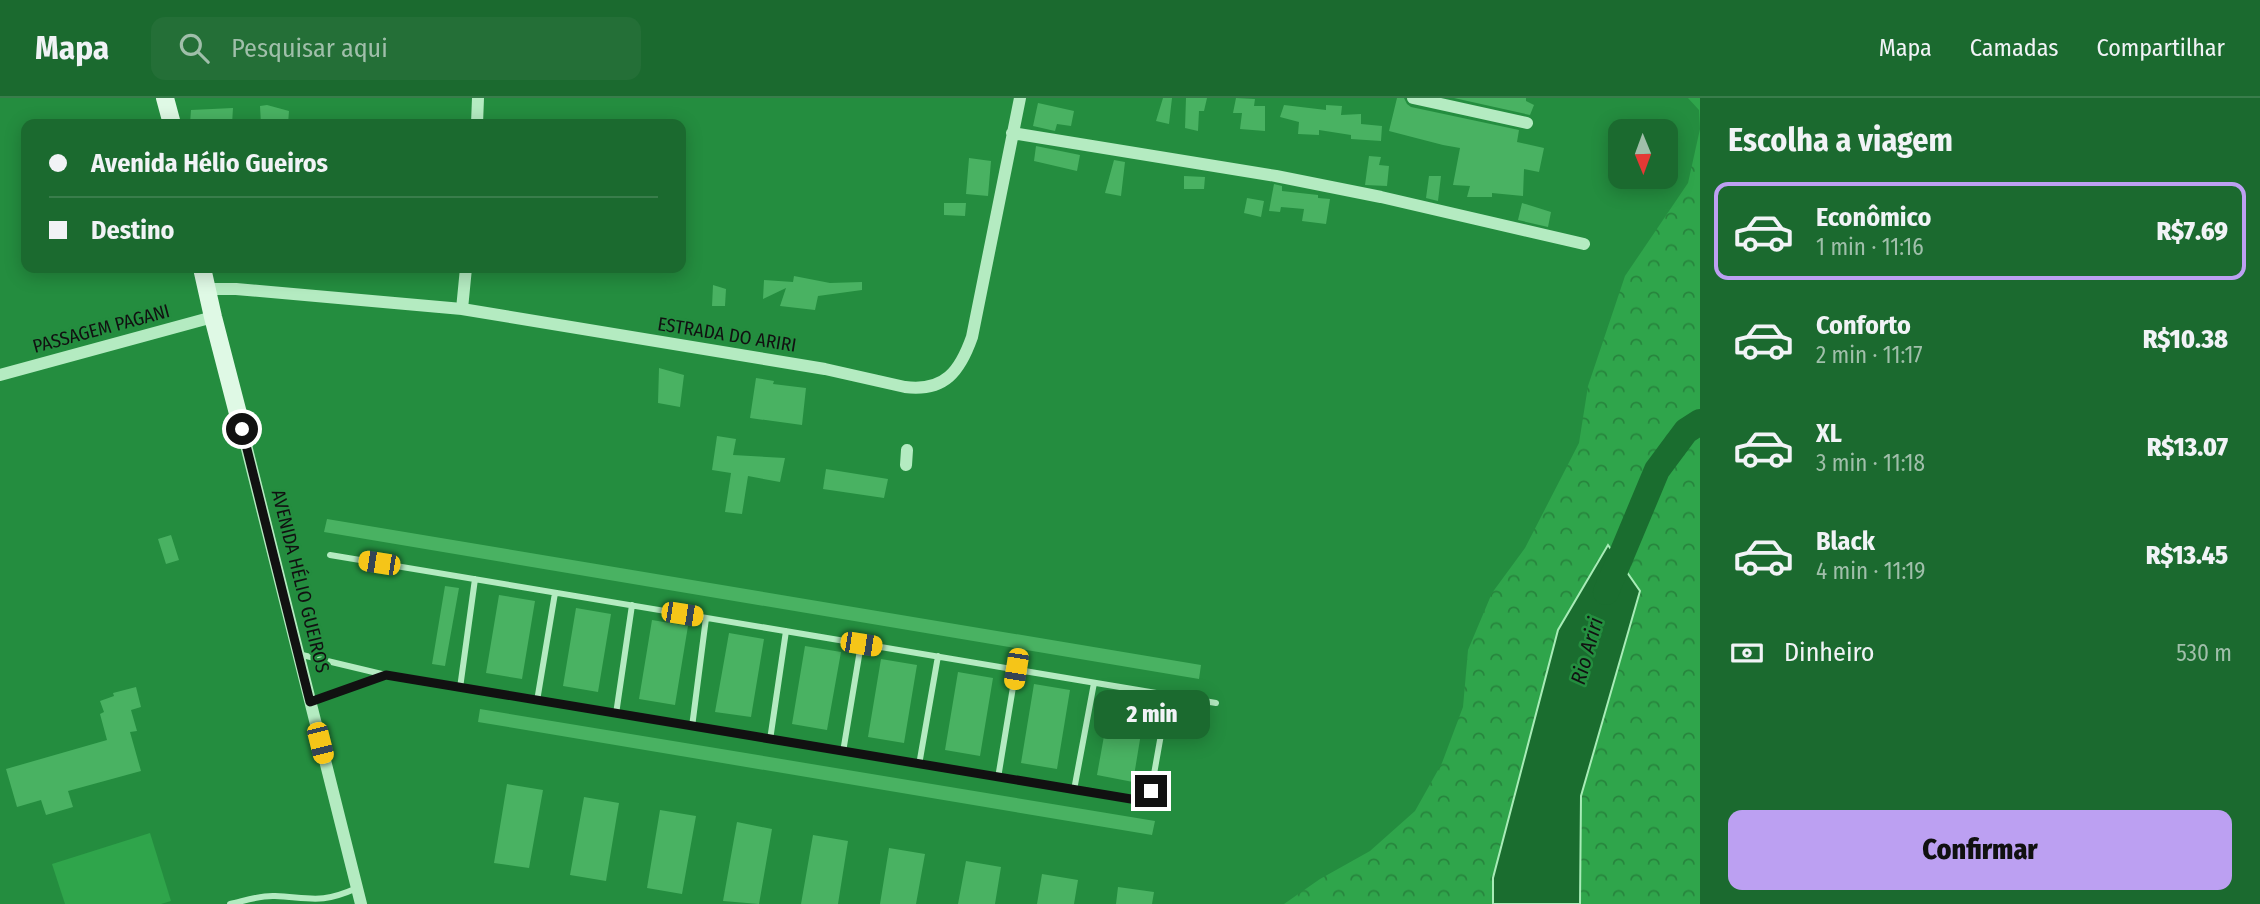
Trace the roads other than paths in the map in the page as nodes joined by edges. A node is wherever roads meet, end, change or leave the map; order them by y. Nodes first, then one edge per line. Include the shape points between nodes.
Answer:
1 (166, 98) edge
2 (478, 98) edge
3 (1020, 98) edge
4 (1413, 98) edge
5 (171, 119) edge
6 (477, 119) edge
7 (1527, 123) dead end
8 (1012, 133) junction
9 (1584, 244) dead end
10 (203, 273) edge
11 (466, 273) edge
12 (207, 289) junction
13 (462, 309) junction
14 (213, 317) junction
15 (0, 374) edge
16 (242, 429) joint
17 (907, 450) dead end
18 (906, 465) dead end
19 (330, 555) dead end
20 (475, 579) junction
21 (555, 593) junction
22 (632, 605) junction
23 (706, 618) junction
24 (786, 631) junction
25 (861, 644) junction
26 (298, 654) junction
27 (938, 656) junction
28 (1016, 669) junction
29 (386, 675) junction
30 (1094, 682) junction
31 (460, 688) junction
32 (1168, 695) junction
33 (537, 701) junction
34 (310, 702) junction
35 (1216, 703) dead end
36 (616, 714) junction
37 (692, 727) junction
38 (771, 740) junction
39 (843, 752) junction
40 (919, 765) junction
41 (998, 778) junction
42 (1074, 790) junction
43 (357, 888) junction
44 (230, 904) edge
45 (361, 904) edge

1 - 5 main road
2 - 6 street
3 - 8 street, ESTRADA DO ARIRI
4 - 7 street
8 - 9 street via 1276,176
8 - 13 street, ESTRADA DO ARIRI via 972,337 956,371 933,385 905,387 825,369
10 - 12 main road, AVENIDA HÉLIO GUEIROS
11 - 13 street
12 - 13 street, ESTRADA DO ARIRI
12 - 14 main road, AVENIDA HÉLIO GUEIROS
14 - 15 street, PASSAGEM PAGANI
14 - 16 main road, AVENIDA HÉLIO GUEIROS
16 - 26 street, AVENIDA HÉLIO GUEIROS
17 - 18 street
19 - 20 lane
20 - 21 lane
20 - 31 lane
21 - 22 lane
21 - 33 lane
22 - 23 lane
22 - 36 lane
23 - 24 lane
23 - 37 lane
24 - 25 lane
24 - 38 lane
25 - 27 lane
25 - 39 lane
26 - 29 lane
26 - 34 street, AVENIDA HÉLIO GUEIROS
27 - 28 lane
27 - 40 lane
28 - 30 lane
28 - 41 lane
29 - 31 lane
29 - 34 lane
30 - 32 lane
30 - 42 lane
31 - 33 lane
32 - 35 lane
32 - 42 lane via 1146,798
33 - 36 lane
34 - 43 street, AVENIDA HÉLIO GUEIROS
36 - 37 lane
37 - 38 lane
38 - 39 lane
39 - 40 lane
40 - 41 lane
41 - 42 lane
43 - 44 lane via 335,899 272,896
43 - 45 street, AVENIDA HÉLIO GUEIROS

